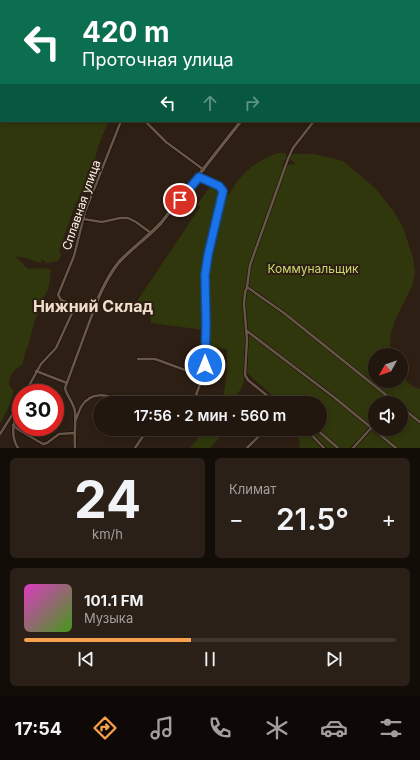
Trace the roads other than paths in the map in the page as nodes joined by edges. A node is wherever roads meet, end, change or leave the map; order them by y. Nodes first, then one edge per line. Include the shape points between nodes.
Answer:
1 (121, 122) edge
2 (146, 122) edge
3 (240, 122) edge
4 (313, 122) edge
5 (204, 170) junction
6 (199, 177) junction
7 (83, 219) junction
8 (151, 234) junction
9 (247, 287) junction
10 (96, 303) junction
11 (81, 307) junction
12 (247, 331) junction
13 (138, 359) dead end
14 (36, 371) junction
15 (202, 379) junction
16 (67, 383) junction
17 (29, 384) edge
18 (93, 396) edge
19 (94, 396) edge
20 (109, 396) edge
21 (195, 396) edge
22 (267, 396) edge
23 (387, 396) edge
24 (408, 413) edge
25 (12, 415) edge
26 (420, 422) edge
27 (74, 424) junction
28 (368, 426) edge
29 (368, 431) edge
30 (74, 433) junction
31 (0, 434) edge
32 (64, 434) edge
33 (13, 436) edge
34 (29, 436) edge
35 (56, 436) edge
36 (143, 436) edge
37 (259, 436) edge
38 (312, 436) edge
39 (324, 436) edge
40 (381, 436) edge
41 (322, 447) edge
42 (18, 448) edge
43 (75, 448) edge
44 (135, 448) edge
45 (247, 448) edge
46 (338, 448) edge
47 (353, 448) edge
48 (396, 448) edge

1 - 7 street, Сплавная улица
2 - 5 street via 166,142
3 - 5 street
4 - 9 street via 293,148 288,160 254,251
5 - 6 street
6 - 8 street
6 - 15 street via 219,186 223,191 207,263 205,358
7 - 8 street via 102,222 128,218
7 - 11 street, Сплавная улица via 74,256 58,296 61,300
8 - 10 street via 114,268
9 - 12 street via 244,304
9 - 23 street
10 - 11 street
10 - 16 street
11 - 14 street via 73,310 56,348
12 - 22 street via 245,375
12 - 28 street
13 - 15 street via 155,359 196,374
14 - 16 street
14 - 17 street
15 - 21 street
16 - 27 street via 66,392 73,406
18 - 27 street via 81,406
19 - 20 street
24 - 26 street
25 - 31 street
27 - 30 street
29 - 47 street
30 - 32 street
30 - 43 street
33 - 42 street
34 - 35 street via 43,444
36 - 44 street
37 - 45 street
38 - 41 street
39 - 46 street
40 - 48 street

